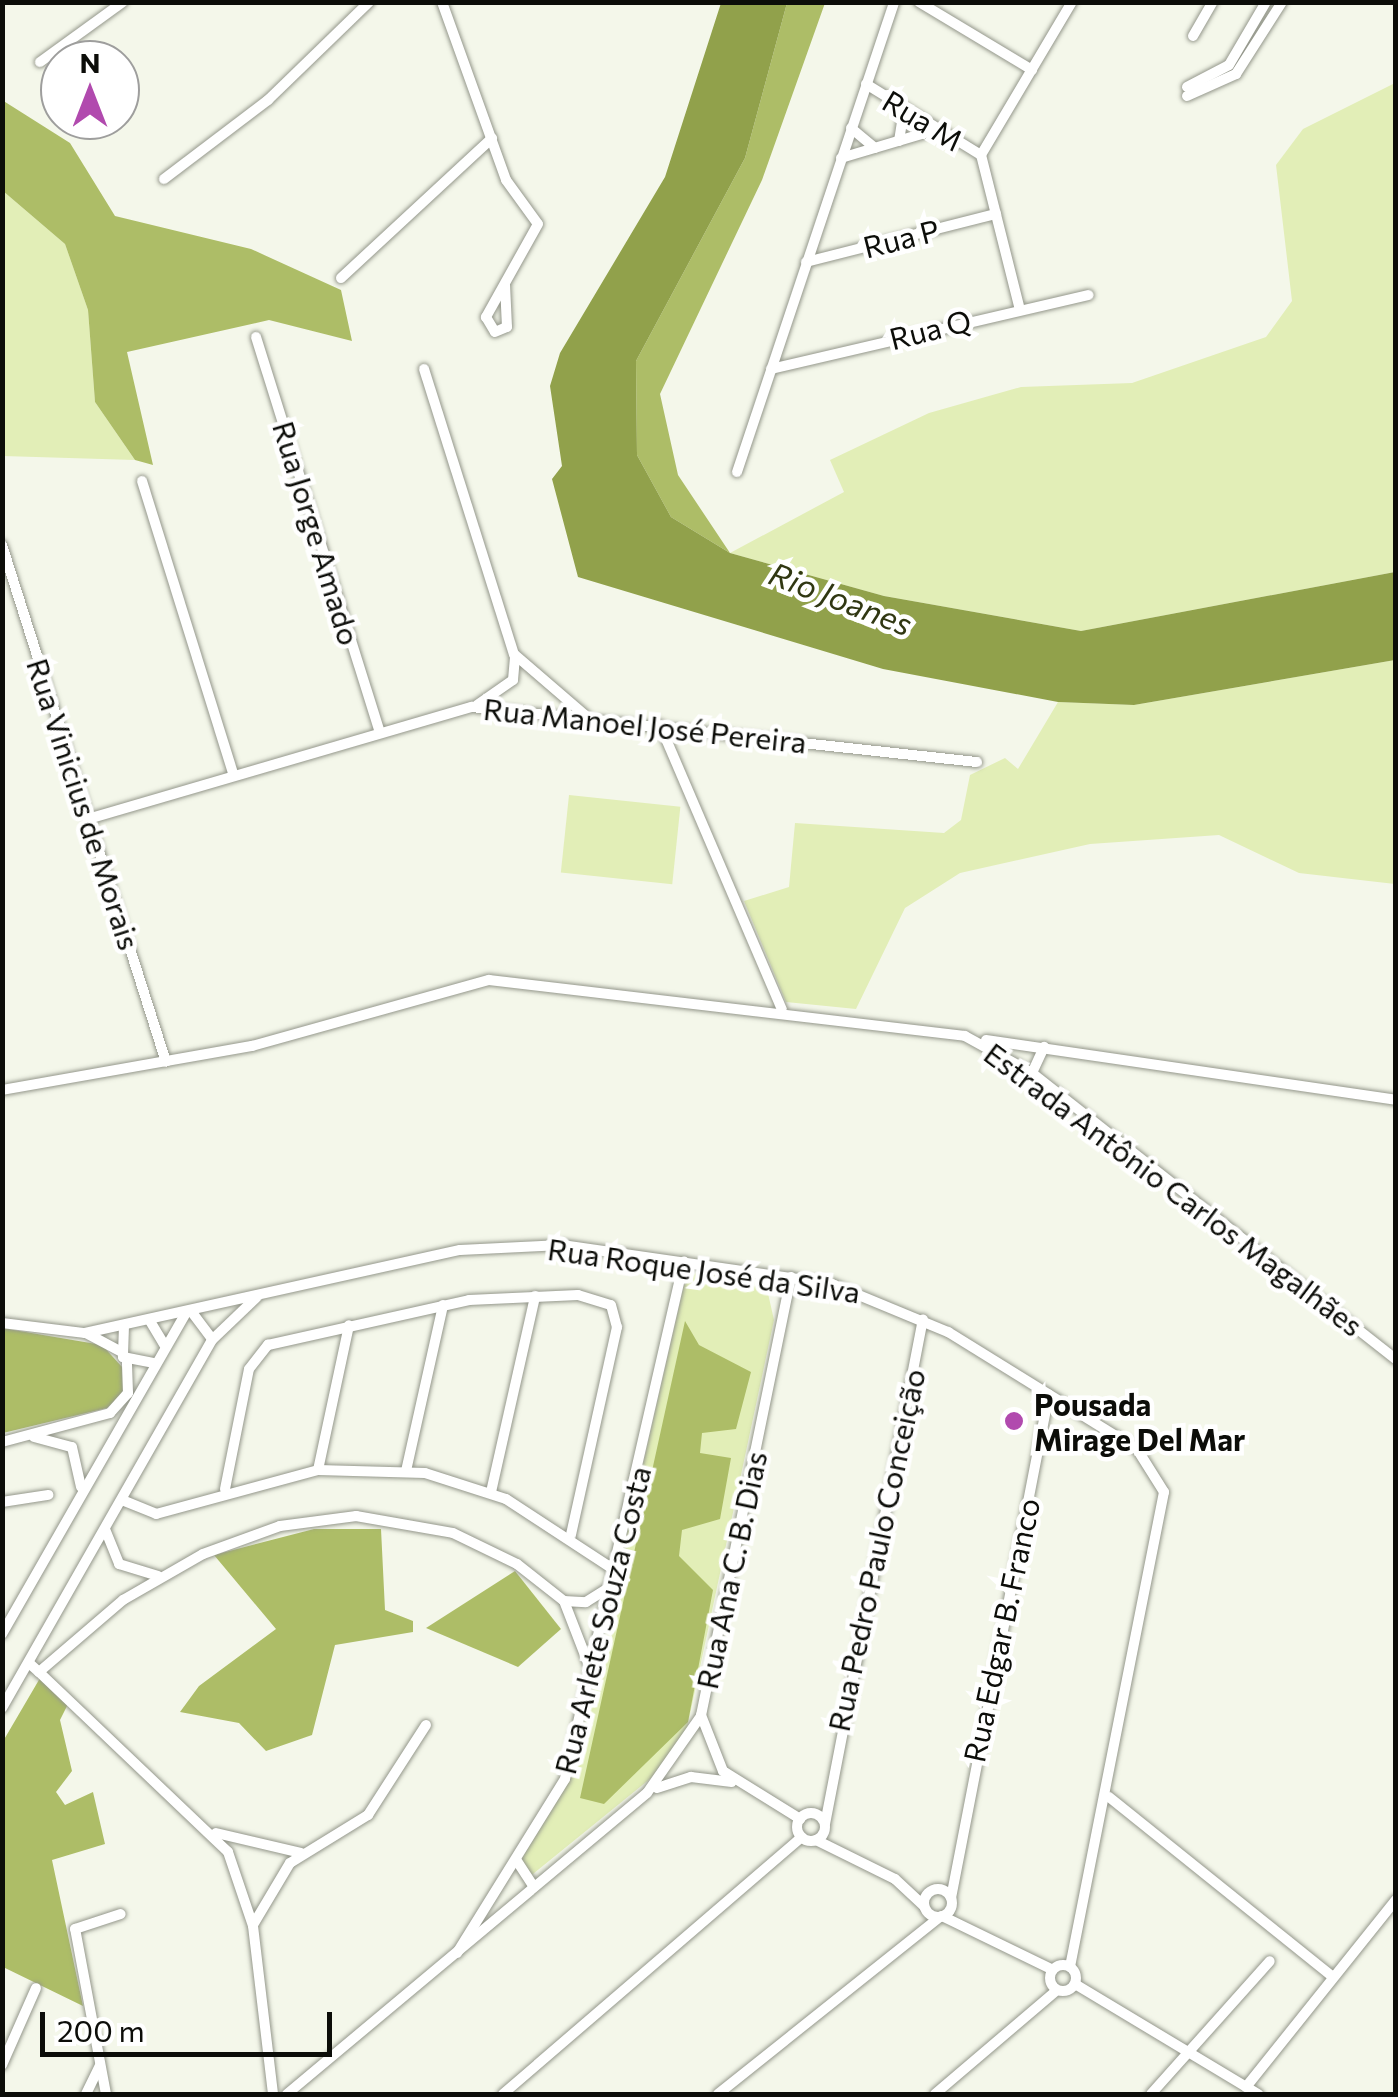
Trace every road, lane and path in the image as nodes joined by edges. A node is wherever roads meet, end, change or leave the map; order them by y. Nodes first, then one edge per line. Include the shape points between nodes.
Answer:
1 (123, 2) edge
2 (369, 2) edge
3 (442, 2) edge
4 (894, 2) edge
5 (919, 2) edge
6 (1072, 2) edge
7 (1213, 2) edge
8 (1266, 2) edge
9 (1282, 2) edge
10 (1193, 36) dead end
11 (70, 40) edge
12 (1032, 70) junction
13 (866, 84) junction
14 (904, 108) junction
15 (851, 128) junction
16 (938, 129) junction
17 (492, 138) junction
18 (899, 141) junction
19 (875, 148) junction
20 (981, 154) junction
21 (841, 158) junction
22 (164, 180) dead end
23 (996, 214) junction
24 (806, 262) junction
25 (341, 278) dead end
26 (505, 286) dead end
27 (1089, 295) dead end
28 (1019, 306) junction
29 (256, 337) dead end
30 (424, 369) dead end
31 (772, 369) junction
32 (737, 472) dead end
33 (142, 481) dead end
34 (2, 545) edge
35 (514, 654) junction
36 (472, 707) junction
37 (588, 718) junction
38 (660, 726) junction
39 (380, 730) junction
40 (977, 762) dead end
41 (233, 774) junction
42 (88, 820) junction
43 (786, 1010) junction
44 (977, 1039) junction
45 (1044, 1048) junction
46 (166, 1062) junction
47 (1032, 1073) junction
48 (2, 1090) edge
49 (1396, 1100) edge
50 (684, 1261) junction
51 (791, 1277) junction
52 (262, 1294) junction
53 (536, 1296) junction
54 (222, 1303) junction
55 (443, 1305) junction
56 (189, 1311) junction
57 (924, 1319) junction
58 (150, 1320) junction
59 (2, 1323) edge
60 (224, 1324) junction
61 (124, 1326) junction
62 (349, 1326) junction
63 (85, 1333) junction
64 (212, 1336) junction
65 (165, 1346) junction
66 (124, 1356) junction
67 (1396, 1359) edge
68 (155, 1362) junction
69 (1049, 1394) junction
70 (85, 1422) junction
71 (24, 1436) junction
72 (2, 1442) edge
73 (108, 1442) junction
74 (76, 1452) junction
75 (101, 1457) junction
76 (318, 1470) junction
77 (406, 1471) junction
78 (225, 1489) junction
79 (491, 1492) junction
80 (80, 1493) junction
81 (48, 1496) dead end
82 (122, 1500) junction
83 (2, 1502) edge
84 (105, 1528) junction
85 (570, 1535) junction
86 (616, 1571) junction
87 (159, 1576) junction
88 (613, 1584) junction
89 (564, 1601) junction
90 (2, 1634) edge
91 (28, 1663) junction
92 (39, 1672) junction
93 (592, 1679) junction
94 (2, 1708) edge
95 (701, 1715) junction
96 (426, 1725) dead end
97 (828, 1782) junction
98 (736, 1784) junction
99 (647, 1794) junction
100 (1109, 1797) junction
101 (804, 1816) junction
102 (825, 1825) junction
103 (216, 1833) junction
104 (802, 1837) junction
105 (816, 1840) junction
106 (302, 1854) junction
107 (857, 1857) junction
108 (517, 1860) junction
109 (953, 1866) junction
110 (895, 1878) junction
111 (534, 1887) junction
112 (934, 1889) junction
113 (951, 1899) junction
114 (1396, 1900) edge
115 (924, 1906) junction
116 (121, 1914) dead end
117 (941, 1916) junction
118 (253, 1926) junction
119 (979, 1928) junction
120 (456, 1953) junction
121 (1270, 1961) dead end
122 (1070, 1967) junction
123 (1052, 1970) junction
124 (1332, 1977) junction
125 (1075, 1984) junction
126 (36, 1988) dead end
127 (1058, 1990) junction
128 (1193, 2056) junction
129 (100, 2064) junction
130 (2, 2065) edge
131 (1246, 2087) junction
132 (86, 2094) edge
133 (106, 2094) edge
134 (272, 2094) edge
135 (287, 2094) edge
136 (503, 2094) edge
137 (718, 2094) edge
138 (936, 2094) edge
139 (1151, 2094) edge
140 (1258, 2094) edge

1 - 11 street
2 - 22 street via 268,100
3 - 17 street
4 - 13 street
5 - 12 street
6 - 12 street
7 - 10 street
8 - 9 street via 1229,65 1187,91 1236,74
12 - 20 street
13 - 14 street, Rua M
13 - 15 street
14 - 16 street, Rua M
14 - 18 street
15 - 19 street
15 - 21 street
16 - 18 street
16 - 20 street, Rua M
17 - 25 street
17 - 26 street via 506,180 538,224
18 - 19 street
19 - 21 street
20 - 23 street
21 - 24 street
23 - 24 street, Rua P
23 - 28 street
24 - 31 street
27 - 28 street, Rua Q
28 - 31 street, Rua Q
29 - 39 street, Rua Jorge Amado
30 - 35 street
31 - 32 street
33 - 41 street
34 - 42 street, Rua Vinicius de Morais
35 - 36 street via 508,686
35 - 37 street
36 - 37 street, Rua Manoel José Pereira
36 - 39 street, Rua Manoel José Pereira
37 - 38 street, Rua Manoel José Pereira
38 - 40 street, Rua Manoel José Pereira
38 - 43 street
39 - 41 street, Rua Manoel José Pereira
41 - 42 street, Rua Manoel José Pereira
42 - 46 street, Rua Vinicius de Morais
43 - 44 street, Estrada Antônio Carlos Magalhães
43 - 46 street, Estrada Antônio Carlos Magalhães via 489,980
44 - 45 street
44 - 47 street, Estrada Antônio Carlos Magalhães
45 - 47 street
45 - 49 street
46 - 48 street, Estrada Antônio Carlos Magalhães
47 - 67 street, Estrada Antônio Carlos Magalhães
50 - 51 street, Rua Roque José da Silva
50 - 52 street, Rua Roque José da Silva via 495,1246
50 - 86 street, Rua Arlete Souza Costa
51 - 57 street, Rua Roque José da Silva via 854,1289
51 - 95 street, Rua Ana C. B. Dias
52 - 54 street, Rua Roque José da Silva
52 - 60 street
53 - 55 street
53 - 79 street
53 - 85 street via 602,1300 617,1319
54 - 56 street, Rua Roque José da Silva
54 - 60 street
54 - 64 street
55 - 62 street
55 - 77 street
56 - 58 street, Rua Roque José da Silva
56 - 64 street
56 - 65 street
57 - 69 street, Rua Roque José da Silva
57 - 97 street, Rua Pedro Paulo Conceição
58 - 61 street, Rua Roque José da Silva
58 - 65 street
59 - 63 street, Rua Roque José da Silva
60 - 64 street
61 - 63 street, Rua Roque José da Silva
61 - 66 street
62 - 76 street
62 - 78 street via 259,1351
63 - 66 street
64 - 82 street
65 - 68 street
66 - 68 street
66 - 70 street via 128,1394
68 - 73 street
69 - 100 street, Rua Roque José da Silva via 1137,1448 1164,1492
69 - 109 street, Rua Edgar B. Franco
70 - 71 street
70 - 73 street
70 - 74 street
71 - 72 street
71 - 74 street
73 - 75 street
74 - 75 street
74 - 80 street
75 - 80 street
76 - 77 street
76 - 78 street
77 - 79 street
78 - 82 street via 156,1514
79 - 85 street
80 - 90 street
81 - 83 street
82 - 84 street
84 - 87 street via 118,1564
84 - 91 street
85 - 86 street
86 - 88 street, Rua Arlete Souza Costa
87 - 89 street via 254,1534 356,1516 476,1542
87 - 92 street
88 - 89 street via 586,1602
88 - 93 street, Rua Arlete Souza Costa
89 - 93 street
91 - 92 street
91 - 94 street
92 - 103 street
93 - 108 street, Rua Arlete Souza Costa via 565,1778
95 - 98 street, Rua Ana C. B. Dias via 714,1757
95 - 99 street
96 - 106 street via 368,1815
97 - 101 street, Rua Pedro Paulo Conceição
97 - 102 street, Rua Pedro Paulo Conceição
98 - 99 street via 691,1778
98 - 101 street, Rua Ana C. B. Dias
99 - 111 street
100 - 122 street, Rua Roque José da Silva
100 - 124 street
101 - 102 street, Rua Ana C. B. Dias
101 - 104 street
102 - 105 street
102 - 107 street
103 - 106 street
103 - 118 street via 242,1878
104 - 105 street
104 - 136 street
105 - 107 street
106 - 118 street via 278,1875
107 - 110 street
108 - 111 street
108 - 120 street, Rua Arlete Souza Costa
109 - 112 street, Rua Edgar B. Franco
109 - 113 street, Rua Edgar B. Franco
110 - 112 street
110 - 115 street
111 - 120 street
112 - 113 street
112 - 115 street, Rua Edgar B. Franco
113 - 117 street
113 - 119 street
114 - 124 street
115 - 117 street
116 - 129 street via 75,1929
117 - 119 street
117 - 137 street
118 - 134 street
119 - 123 street
120 - 135 street
121 - 128 street
122 - 123 street
122 - 125 street
123 - 127 street
124 - 131 street
125 - 127 street
125 - 128 street
126 - 130 street
127 - 138 street
128 - 131 street
128 - 139 street
129 - 132 street
129 - 133 street
131 - 140 street

